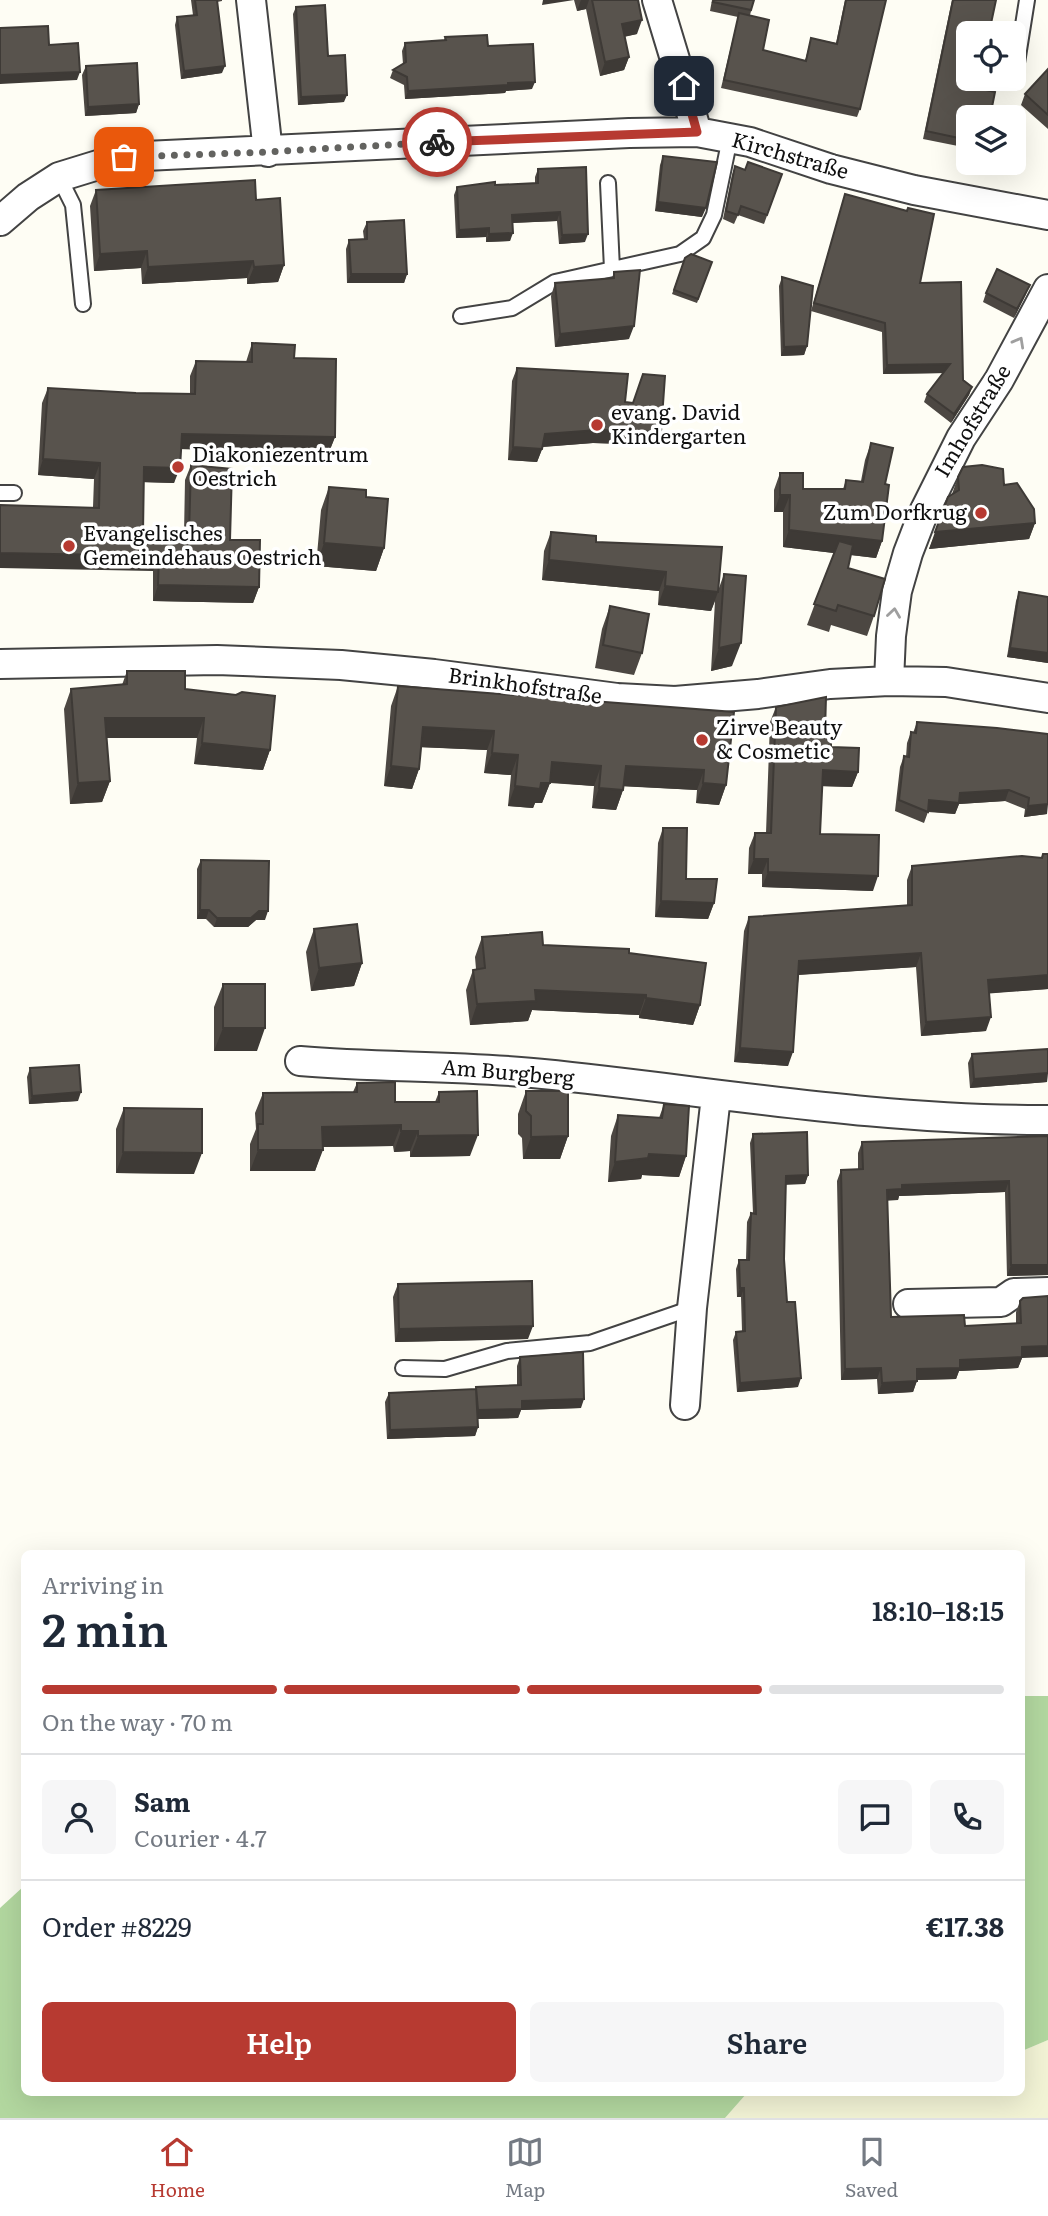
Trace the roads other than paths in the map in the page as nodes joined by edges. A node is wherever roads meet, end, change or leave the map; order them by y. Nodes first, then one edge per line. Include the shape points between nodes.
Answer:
1 (251, 0) edge
2 (657, 0) edge
3 (1027, 0) edge
4 (1024, 21) edge
5 (697, 132) junction
6 (730, 138) junction
7 (268, 152) junction
8 (59, 177) junction
9 (608, 183) dead end
10 (1048, 215) edge
11 (0, 221) edge
12 (612, 269) junction
13 (1048, 289) edge
14 (83, 304) dead end
15 (461, 316) dead end
16 (0, 664) edge
17 (889, 681) junction
18 (1048, 698) edge
19 (300, 1061) dead end
20 (716, 1096) junction
21 (1048, 1120) edge
22 (1048, 1292) edge
23 (908, 1304) dead end
24 (692, 1308) junction
25 (403, 1368) dead end
26 (685, 1405) dead end

1 - 7 street
2 - 5 street
3 - 4 lane
5 - 6 street, Kirchstraße
5 - 7 street, Kirchstraße
6 - 10 street, Kirchstraße via 914,190
6 - 12 lane via 714,215 703,238 680,254
7 - 8 street, Kirchstraße via 124,157
8 - 11 street, Kirchstraße
8 - 14 lane via 73,205
9 - 12 lane
12 - 15 lane via 555,282 512,308
17 -> 13 street, Imhofstraße via 897,591 923,513
16 - 17 street, Brinkhofstraße via 217,660 341,665 675,701
17 - 18 street, Brinkhofstraße via 946,682
19 - 20 street, Am Burgberg via 454,1066
20 - 21 street, Am Burgberg via 862,1111
20 - 24 street
22 - 23 street via 1014,1293 1001,1302
24 - 25 lane via 590,1343 507,1351 445,1369
24 - 26 street

